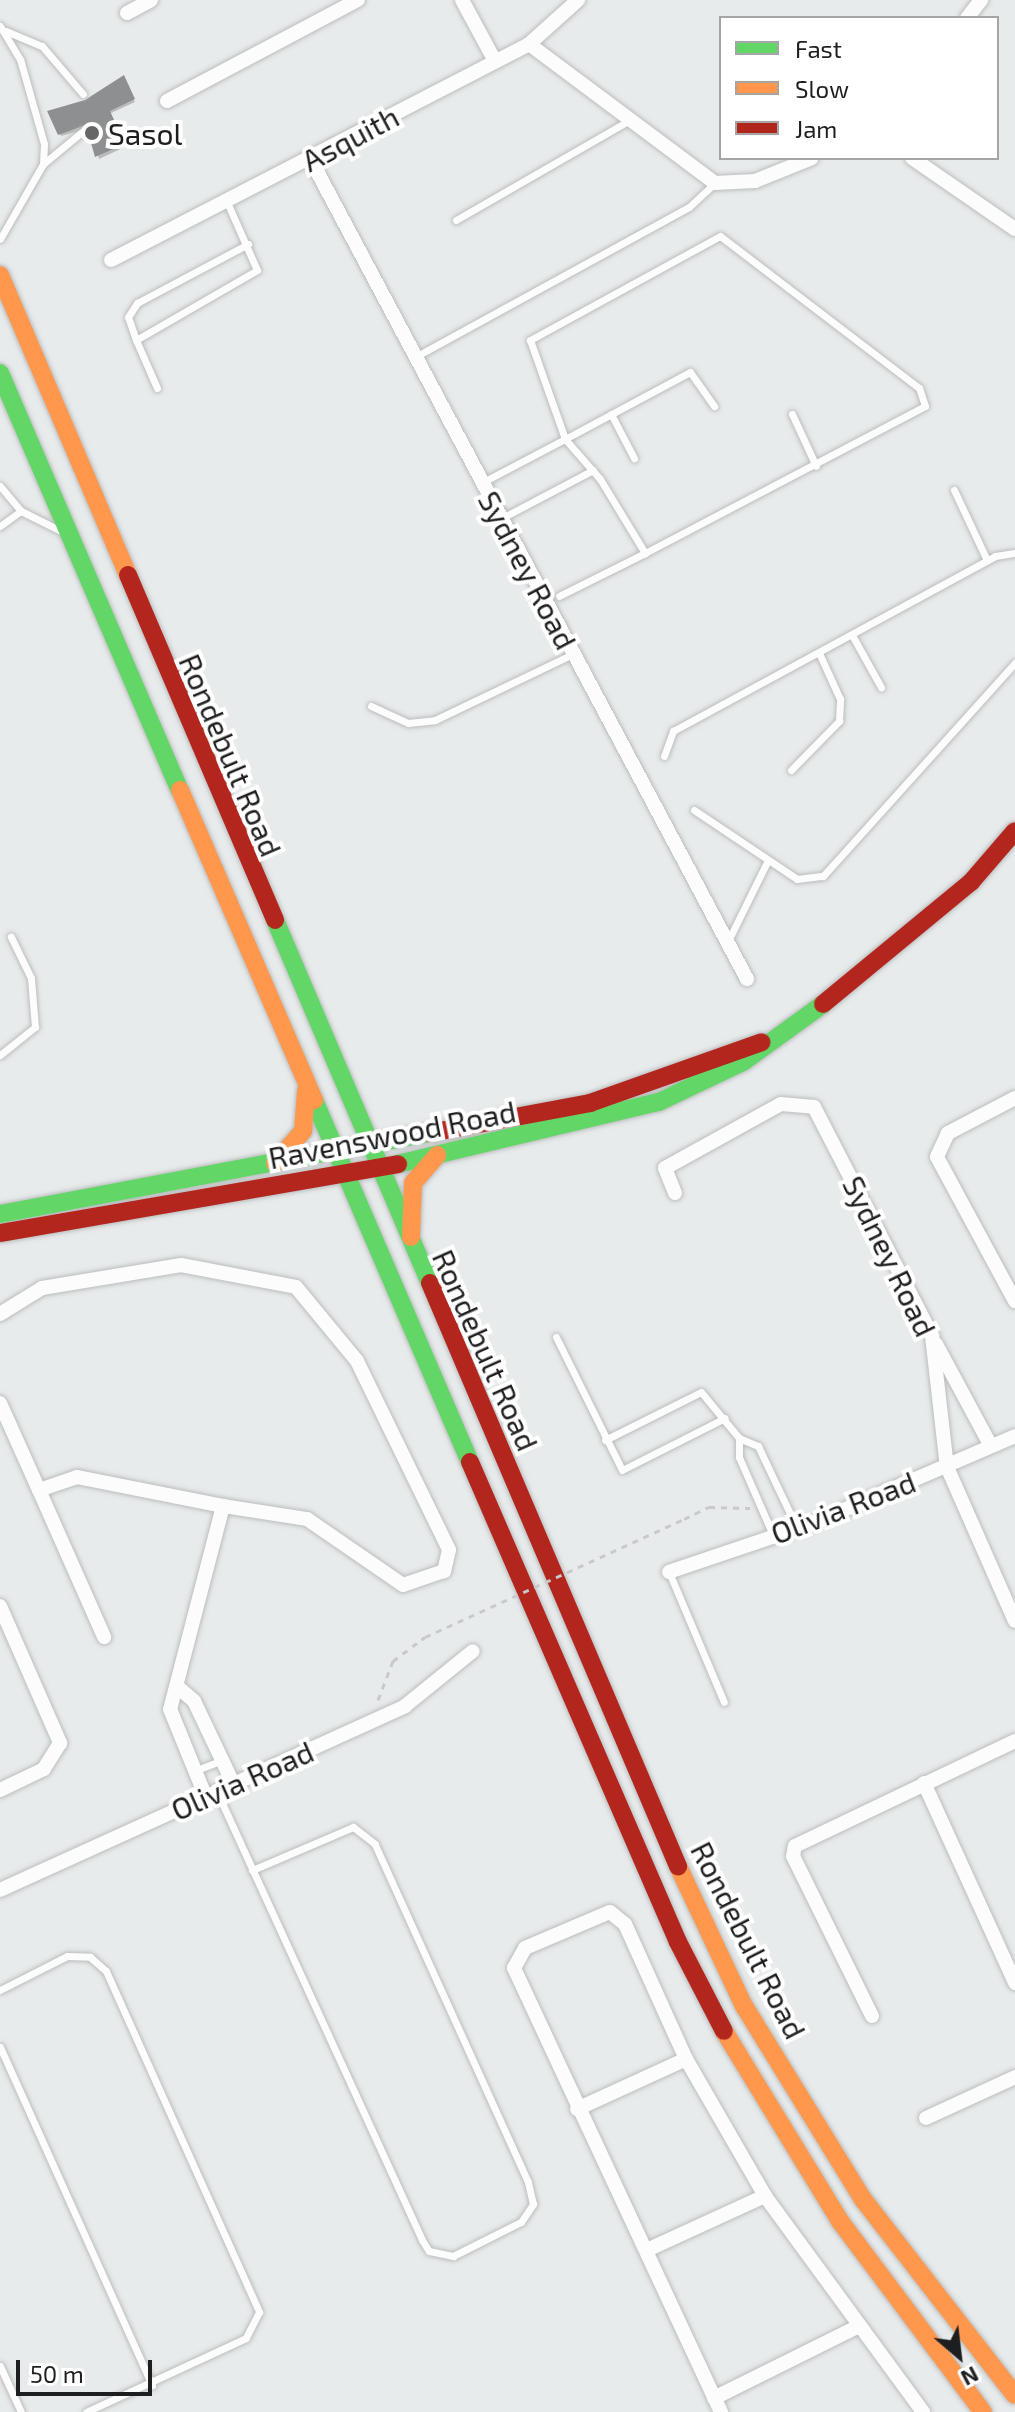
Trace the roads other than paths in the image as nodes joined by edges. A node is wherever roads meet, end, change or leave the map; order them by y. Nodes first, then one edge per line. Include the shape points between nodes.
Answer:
1 (151, 0) edge
2 (358, 0) edge
3 (462, 0) edge
4 (578, 0) edge
5 (981, 0) edge
6 (127, 13) dead end
7 (969, 16) edge
8 (3, 29) edge
9 (529, 44) junction
10 (495, 61) junction
11 (83, 94) dead end
12 (167, 101) dead end
13 (628, 121) junction
14 (83, 131) dead end
15 (311, 160) junction
16 (807, 160) edge
17 (915, 160) edge
18 (43, 164) junction
19 (715, 183) junction
20 (227, 202) junction
21 (456, 220) dead end
22 (1015, 229) edge
23 (0, 239) edge
24 (248, 244) junction
25 (111, 260) dead end
26 (0, 275) edge
27 (136, 340) junction
28 (415, 357) junction
29 (0, 373) edge
30 (157, 388) dead end
31 (714, 406) dead end
32 (611, 414) junction
33 (792, 414) dead end
34 (565, 439) junction
35 (634, 458) dead end
36 (816, 466) junction
37 (593, 470) junction
38 (481, 483) junction
39 (0, 486) edge
40 (954, 490) dead end
41 (21, 511) junction
42 (500, 519) junction
43 (0, 526) edge
44 (70, 535) junction
45 (645, 553) junction
46 (1015, 553) edge
47 (987, 560) junction
48 (559, 596) dead end
49 (852, 635) junction
50 (819, 653) junction
51 (573, 654) junction
52 (1015, 663) edge
53 (881, 687) dead end
54 (371, 706) dead end
55 (664, 756) dead end
56 (791, 770) dead end
57 (694, 810) dead end
58 (1015, 831) edge
59 (768, 860) junction
60 (11, 937) dead end
61 (724, 948) junction
62 (747, 979) dead end
63 (778, 1038) junction
64 (0, 1055) edge
65 (306, 1086) junction
66 (1015, 1098) edge
67 (365, 1143) junction
68 (334, 1151) junction
69 (441, 1153) junction
70 (268, 1167) junction
71 (376, 1169) junction
72 (345, 1177) junction
73 (675, 1193) dead end
74 (0, 1214) edge
75 (0, 1233) edge
76 (411, 1251) junction
77 (1015, 1301) edge
78 (0, 1314) edge
79 (932, 1336) junction
80 (556, 1337) dead end
81 (0, 1403) edge
82 (725, 1418) junction
83 (1015, 1436) edge
84 (739, 1438) junction
85 (605, 1440) junction
86 (991, 1446) junction
87 (947, 1467) junction
88 (39, 1490) junction
89 (223, 1506) junction
90 (797, 1528) junction
91 (773, 1535) junction
92 (669, 1572) joint
93 (0, 1606) edge
94 (1015, 1621) edge
95 (104, 1637) dead end
96 (473, 1651) dead end
97 (179, 1688) junction
98 (724, 1702) dead end
99 (1015, 1741) edge
100 (222, 1760) junction
101 (194, 1771) junction
102 (233, 1783) junction
103 (924, 1783) junction
104 (0, 1790) edge
105 (210, 1793) junction
106 (252, 1870) junction
107 (0, 1890) edge
108 (1015, 1983) edge
109 (0, 1990) edge
110 (872, 2016) dead end
111 (0, 2047) edge
112 (686, 2059) junction
113 (1015, 2077) edge
114 (577, 2109) junction
115 (926, 2118) dead end
116 (765, 2196) junction
117 (647, 2250) junction
118 (857, 2327) junction
119 (0, 2366) edge
120 (152, 2385) junction
121 (1015, 2395) edge
122 (718, 2405) edge
123 (21, 2412) edge
124 (86, 2412) edge
125 (923, 2412) edge
126 (983, 2412) edge

1 - 6 street
2 - 12 street
3 - 10 street
4 - 9 street, Asquith
5 - 7 street
8 - 11 lane via 42,46
8 - 18 lane via 40,126
9 - 10 street, Asquith
9 - 13 street
10 - 15 street, Asquith
13 - 19 street
13 - 21 lane
14 - 18 lane
15 - 20 street, Asquith
15 - 28 street, Sydney Road
16 - 19 street via 755,181
17 - 22 street
18 - 23 lane
19 - 28 lane via 689,207
20 - 24 lane
20 - 25 street, Asquith
24 - 27 lane via 137,303 128,317
24 - 27 lane via 257,262 252,276
26 - 67 main road, Rondebult Road
27 - 30 lane
28 - 38 street, Sydney Road
29 - 44 main road, Rondebult Road
31 - 32 lane via 690,372
32 - 34 lane
32 - 35 lane
33 - 36 lane
34 - 36 lane via 530,351 533,335 720,236 925,399 910,418
34 - 37 lane
34 - 38 lane
36 - 45 lane
37 - 42 lane
37 - 45 lane
38 - 42 street, Sydney Road
39 - 41 lane
40 - 47 lane
41 - 43 lane
41 - 44 lane
42 - 51 street, Sydney Road
44 - 65 main road, Rondebult Road
45 - 48 lane
46 - 47 lane
47 - 49 lane
49 - 50 lane
49 - 53 lane
50 - 55 lane via 673,731
50 - 56 lane via 840,699 839,721
51 - 54 lane via 435,720 408,723
51 - 61 street, Sydney Road
52 - 59 lane via 830,871 797,879
57 - 59 lane
58 - 63 main road, Ravenswood Road via 911,938
59 - 61 lane
60 - 64 lane via 31,978 35,1027
61 - 62 street, Sydney Road
63 - 67 main road, Ravenswood Road via 590,1103
63 - 69 main road, Ravenswood Road via 659,1102
65 - 68 main road, Rondebult Road
65 - 70 main road via 303,1131
66 - 77 street via 948,1133 937,1157
67 - 68 main road, Ravenswood Road
67 - 71 main road, Rondebult Road
68 - 70 main road, Ravenswood Road
68 - 72 main road, Rondebult Road
69 - 71 main road, Ravenswood Road
69 - 76 main road via 413,1183
70 - 74 main road, Ravenswood Road
71 - 72 main road, Ravenswood Road
71 - 76 main road, Rondebult Road
72 - 75 main road, Ravenswood Road
72 - 126 main road, Rondebult Road via 678,1942 742,2066 840,2221
73 - 79 street, Sydney Road via 665,1168 781,1104 806,1102 824,1122
76 - 121 main road, Rondebult Road via 744,2006 862,2198
78 - 89 street via 42,1288 181,1265 296,1287 368,1381 450,1562 420,1585 403,1585 307,1519
79 - 86 street
79 - 87 street, Sydney Road
80 - 85 lane
81 - 88 street
82 - 84 lane
82 - 85 lane via 707,1393 695,1393
82 - 85 lane via 626,1471
83 - 86 street, Olivia Road
84 - 90 lane via 758,1446
84 - 91 lane via 739,1457
86 - 87 street, Olivia Road
87 - 90 street, Olivia Road
87 - 94 street, Sydney Road
88 - 89 street via 77,1477
88 - 95 street
89 - 97 street
90 - 91 street, Olivia Road
91 - 92 street, Olivia Road
92 - 98 lane
93 - 104 street via 60,1743 44,1769
96 - 102 street, Olivia Road via 405,1706
97 - 100 street via 194,1701
97 - 101 street via 172,1719
99 - 103 street
100 - 101 lane
100 - 102 street
101 - 105 street
102 - 105 street, Olivia Road
103 - 108 street
103 - 110 street via 795,1846 793,1856
105 - 106 lane
105 - 107 street, Olivia Road
106 - 106 lane via 353,1827 375,1844 528,2182 533,2204 521,2222 453,2256 429,2251
109 - 120 lane via 67,1956 90,1957 106,1971 259,2312 246,2338
111 - 120 lane
112 - 114 street
112 - 114 street via 619,1915 525,1948 514,1968
112 - 116 street
113 - 115 street
114 - 117 street
116 - 117 street
116 - 118 street
117 - 122 street
118 - 122 street
118 - 125 street
119 - 123 lane
120 - 124 lane

